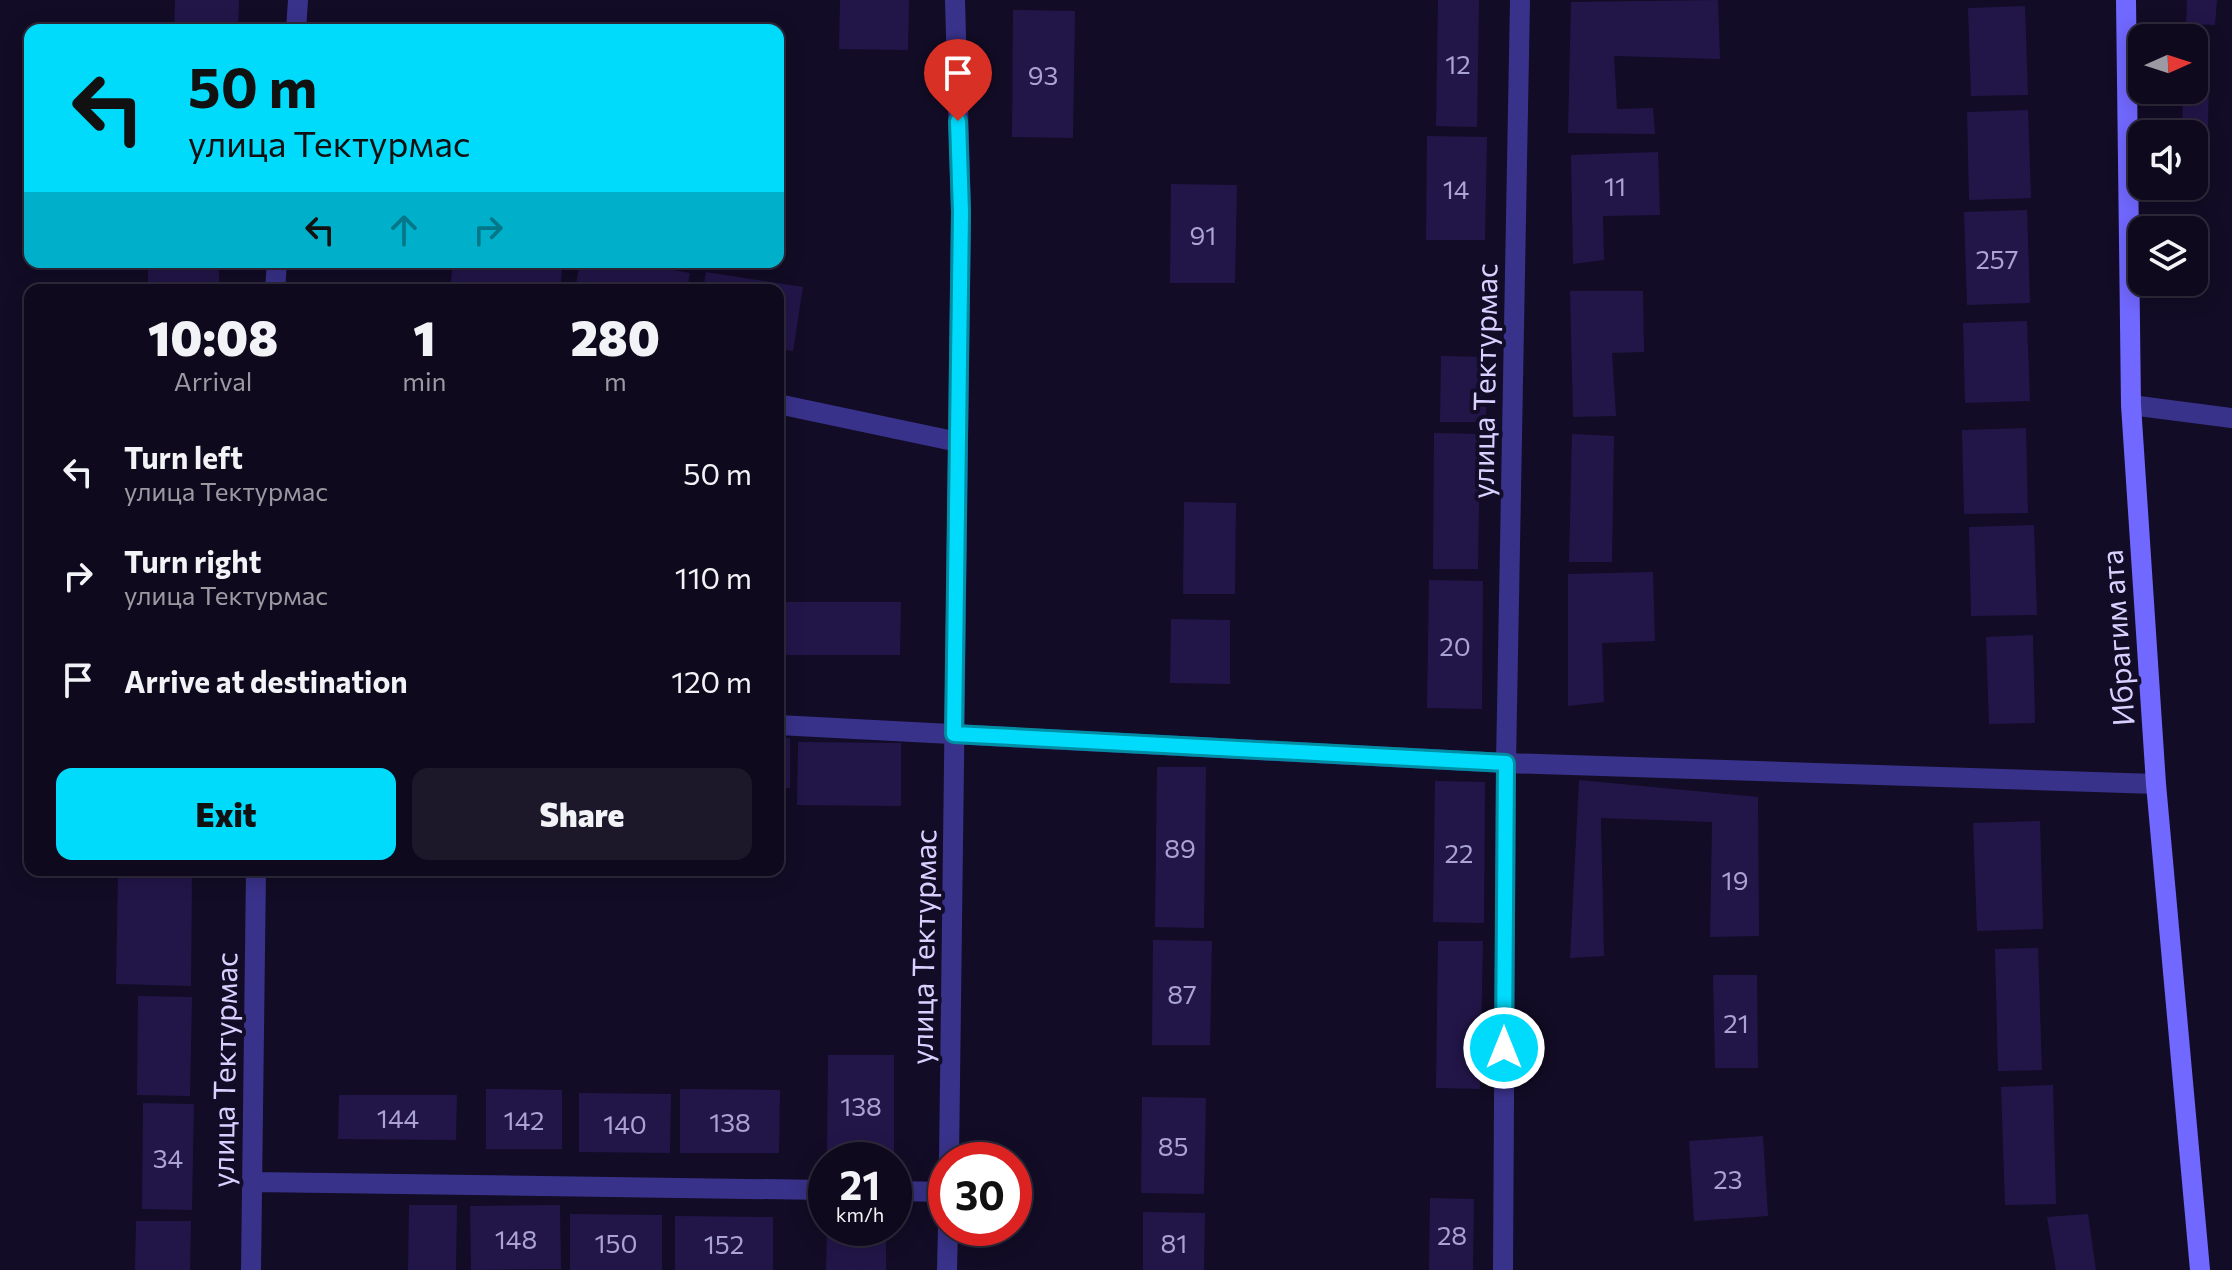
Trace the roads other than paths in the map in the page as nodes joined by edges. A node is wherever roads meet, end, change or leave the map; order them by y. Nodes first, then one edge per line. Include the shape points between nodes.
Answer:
1 (298, 0) edge
2 (955, 0) edge
3 (1520, 0) edge
4 (2126, 0) edge
5 (296, 24) edge
6 (784, 405) edge
7 (2131, 405) junction
8 (2232, 418) edge
9 (958, 442) junction
10 (784, 725) edge
11 (954, 734) junction
12 (1506, 763) junction
13 (2156, 784) junction
14 (256, 876) edge
15 (949, 1142) edge
16 (252, 1182) junction
17 (808, 1190) edge
18 (948, 1246) edge
19 (251, 1270) edge
20 (947, 1270) edge
21 (1503, 1270) edge
22 (2200, 1270) edge

1 - 5 street
2 - 9 street, улица Тектурмас via 961,212
3 - 12 street, улица Тектурмас
4 - 7 street, Ибрагим ата
6 - 9 street
7 - 8 street
7 - 13 street, Ибрагим ата
9 - 11 street, улица Тектурмас
10 - 11 street
11 - 12 street
11 - 15 street, улица Тектурмас
12 - 13 street
12 - 21 street, улица Тектурмас
13 - 22 street, Ибрагим ата
14 - 16 street, улица Тектурмас
16 - 17 street
16 - 19 street, улица Тектурмас
18 - 20 street

